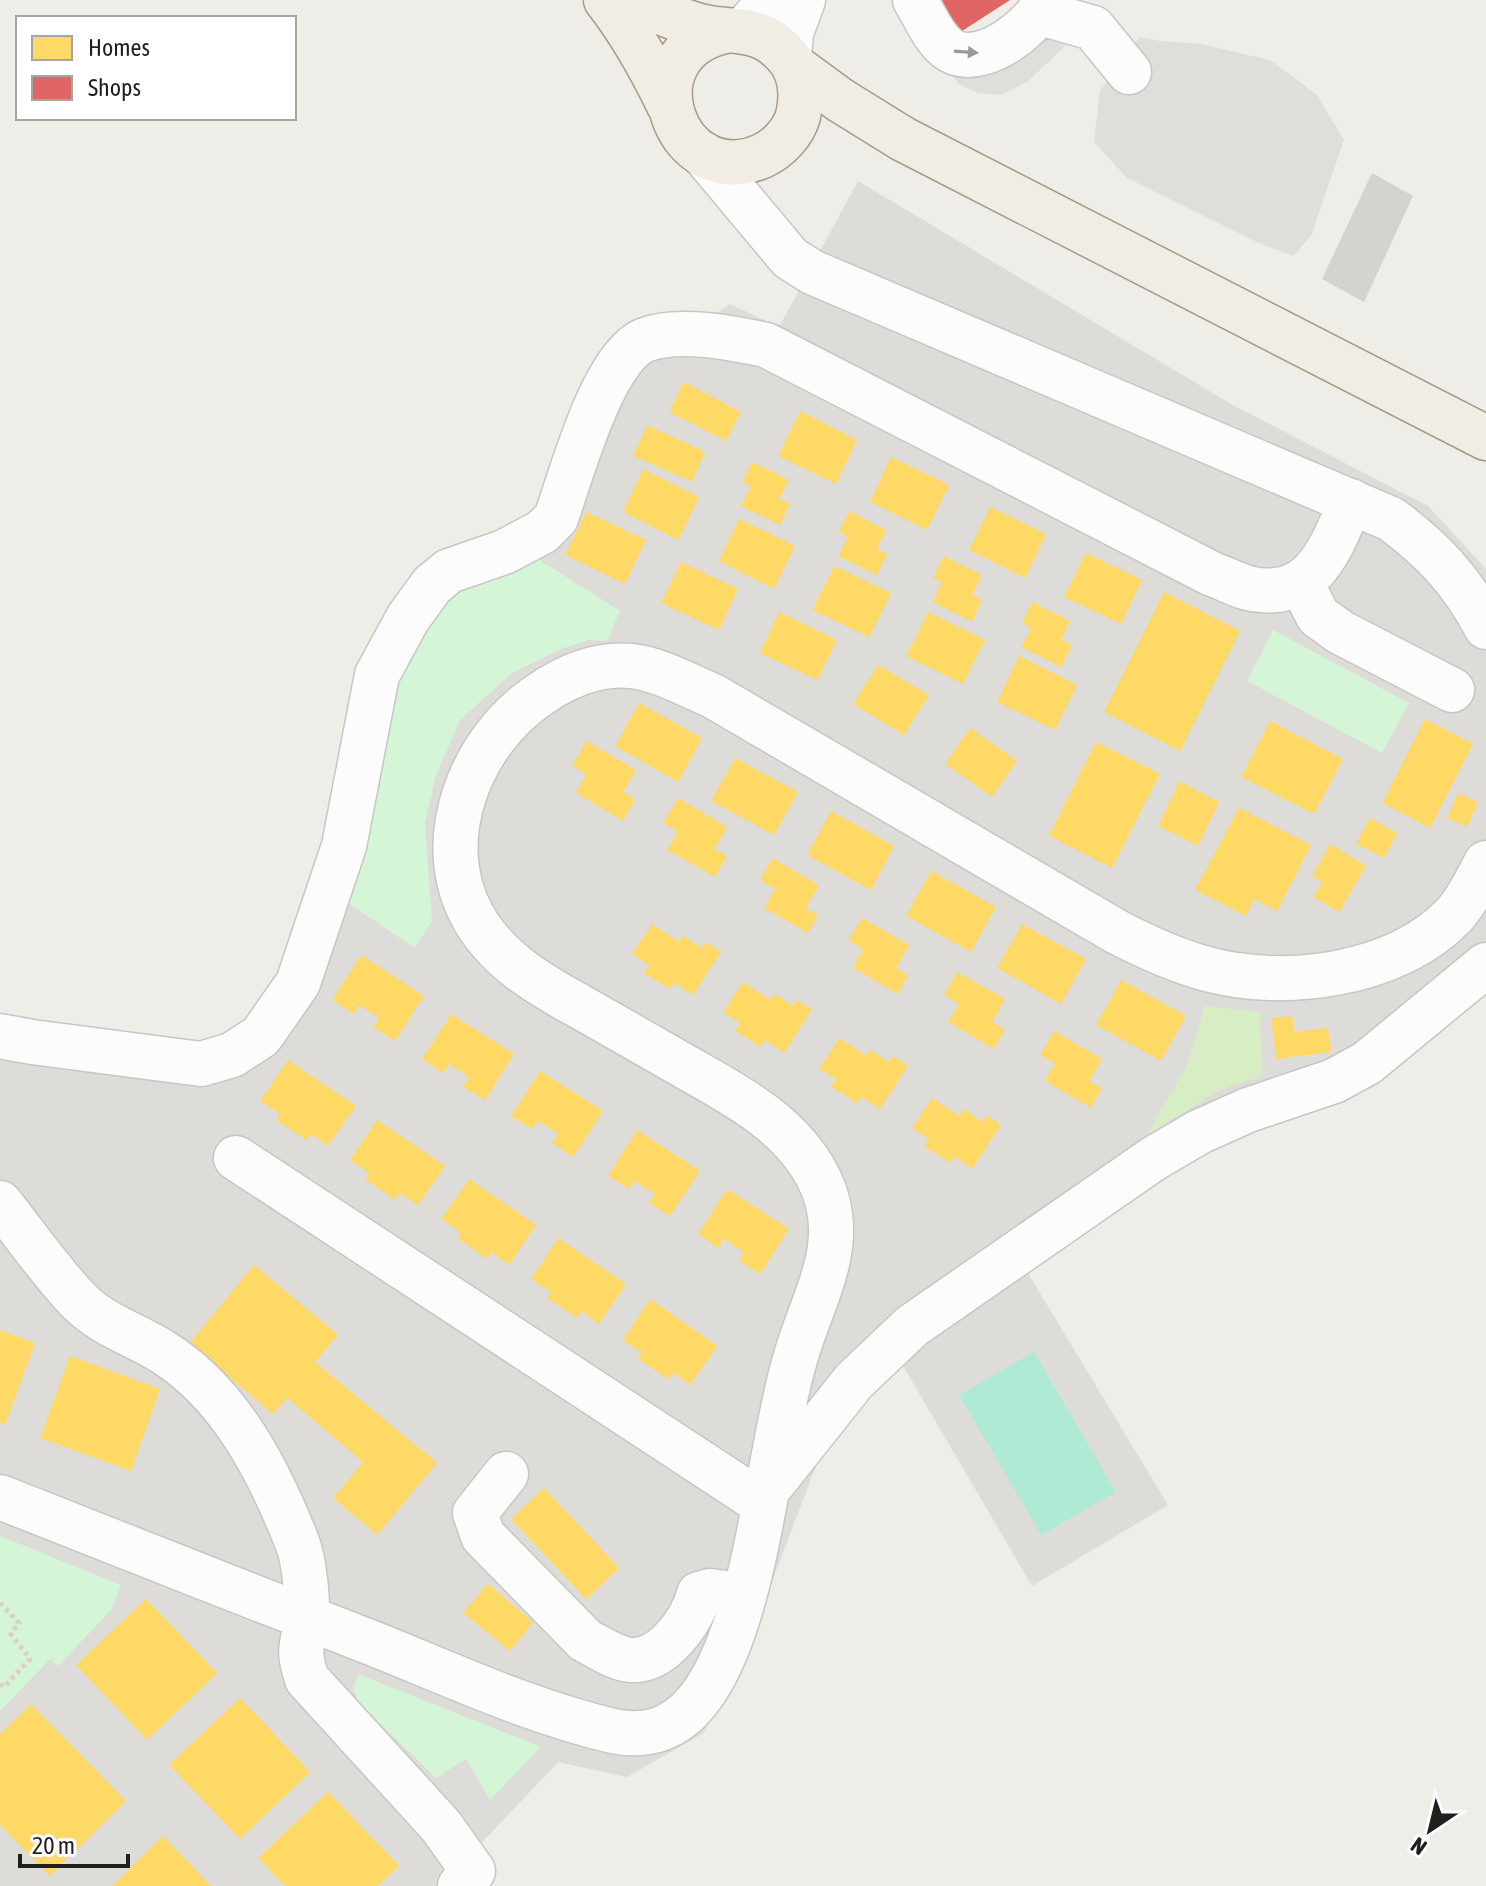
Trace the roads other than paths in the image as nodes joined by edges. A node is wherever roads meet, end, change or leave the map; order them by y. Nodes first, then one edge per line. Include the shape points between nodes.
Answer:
1 (606, 0) edge
2 (631, 0) edge
3 (803, 0) edge
4 (915, 0) edge
5 (1043, 7) edge
6 (746, 20) edge
7 (792, 62) junction
8 (1129, 72) dead end
9 (669, 105) junction
10 (903, 139) junction
11 (778, 145) junction
12 (703, 154) junction
13 (790, 258) junction
14 (1486, 438) edge
15 (1351, 501) junction
16 (1301, 583) junction
17 (1486, 627) edge
18 (1452, 690) dead end
19 (1486, 863) edge
20 (1486, 965) edge
21 (11, 1045) edge
22 (236, 1158) dead end
23 (9, 1227) edge
24 (506, 1474) dead end
25 (0, 1497) edge
26 (765, 1498) junction
27 (743, 1595) junction
28 (307, 1618) junction
29 (460, 1886) edge

1 - 9 main road
2 - 6 main road via 700,26
3 - 7 street via 791,33
4 -> 5 street via 939,40 954,53 968,55 988,52 1029,26
5 - 8 street via 1093,28
6 - 7 main road
6 - 9 main road via 698,41 684,53 674,69
7 - 10 main road
7 - 11 main road via 801,104 796,122
9 - 12 main road via 675,125
10 - 11 main road via 843,126 817,128
10 - 14 main road
11 - 12 main road via 736,162
11 - 13 street via 767,198 775,234
12 - 13 street
13 - 15 street via 849,289
15 - 16 street via 1330,551
15 - 17 street via 1391,519 1425,544 1456,579
16 - 18 street via 1318,616 1340,632
16 - 21 street via 1249,588 1212,574 766,345 686,334 644,340 621,358 606,381 556,518 542,532 504,552 449,571 408,618 377,675 344,846 298,983 261,1036 232,1055 201,1064
19 - 26 street via 1454,915 1413,946 1374,964 1318,977 1210,970 1161,955 1117,932 713,696 664,674 630,666 595,668 559,681 521,707 492,737 471,775 461,809 458,880 473,917 517,968 755,1106 788,1136 816,1172 827,1197 831,1251 795,1357
20 - 26 street via 1367,1063 1334,1081 1199,1132 912,1326 854,1381
22 - 26 street
23 - 28 street via 81,1303 162,1351 218,1400 261,1460 299,1547
24 - 27 street via 475,1513 483,1536 585,1640 630,1660 649,1657 681,1629 699,1594
25 - 28 street
26 - 27 street
27 - 28 street via 731,1640 708,1685 669,1726 642,1733 618,1733 554,1713
28 - 29 street via 299,1649 307,1679 441,1826 473,1871

